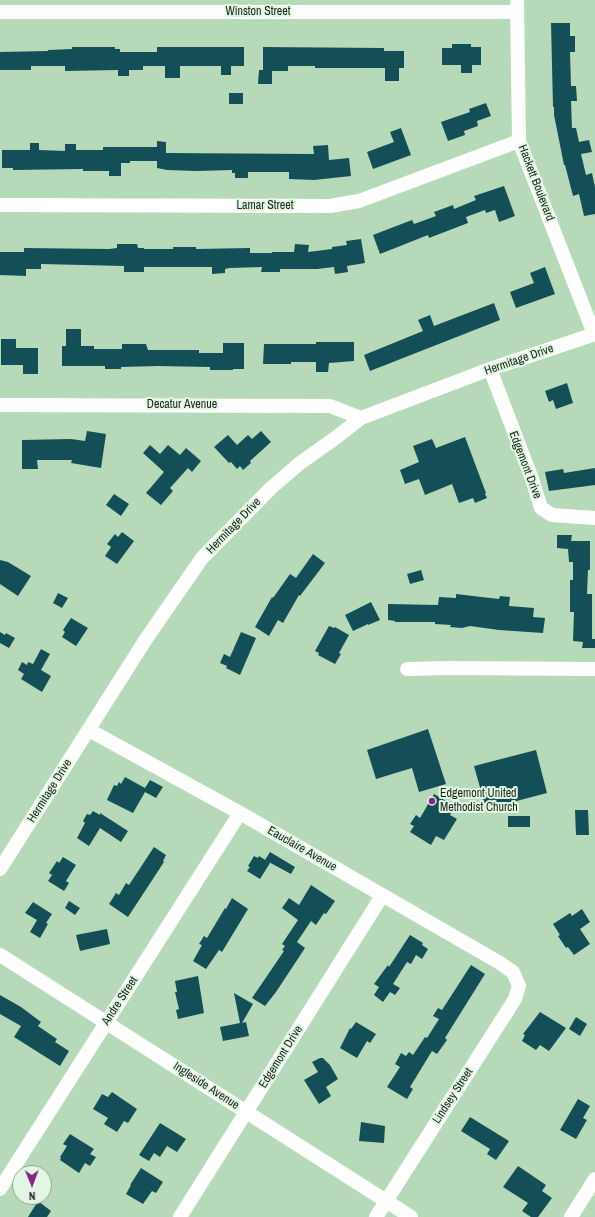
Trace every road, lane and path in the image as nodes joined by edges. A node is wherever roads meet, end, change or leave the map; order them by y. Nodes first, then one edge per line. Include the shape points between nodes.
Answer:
1 (517, 6) edge
2 (0, 12) edge
3 (519, 141) junction
4 (0, 205) edge
5 (595, 334) edge
6 (490, 369) junction
7 (0, 405) edge
8 (361, 418) junction
9 (595, 518) edge
10 (407, 669) dead end
11 (595, 669) edge
12 (89, 730) junction
13 (240, 813) junction
14 (0, 868) edge
15 (382, 896) junction
16 (0, 955) edge
17 (513, 972) joint
18 (106, 1023) junction
19 (246, 1112) junction
20 (595, 1179) edge
21 (0, 1189) edge
22 (386, 1201) junction
23 (180, 1217) edge
24 (376, 1217) edge
25 (411, 1217) edge
26 (571, 1217) edge

1 - 2 street, Winston Street
1 - 3 street, Hackett Boulevard
3 - 4 street, Lamar Street via 359,201 330,206
3 - 5 street, Hackett Boulevard
5 - 6 street, Hermitage Drive
6 - 8 street, Hermitage Drive
6 - 9 street, Edgemont Drive via 541,508 552,516
7 - 8 street, Decatur Avenue via 330,406
8 - 12 street, Hermitage Drive via 271,488 202,558 146,639
10 - 11 street
12 - 13 street, Eauclaire Avenue
12 - 14 street, Hermitage Drive
13 - 15 street, Eauclaire Avenue
13 - 18 street, Andre Street
15 - 17 street, Eauclaire Avenue via 500,962
15 - 19 street, Edgemont Drive
16 - 18 street, Ingleside Avenue
17 - 22 street, Lindsey Street via 519,986 515,999
18 - 19 street, Ingleside Avenue
18 - 21 street, Andre Street
19 - 22 street, Ingleside Avenue
19 - 23 street, Edgemont Drive
20 - 26 street
22 - 24 street, Lindsey Street
22 - 25 street, Ingleside Avenue

